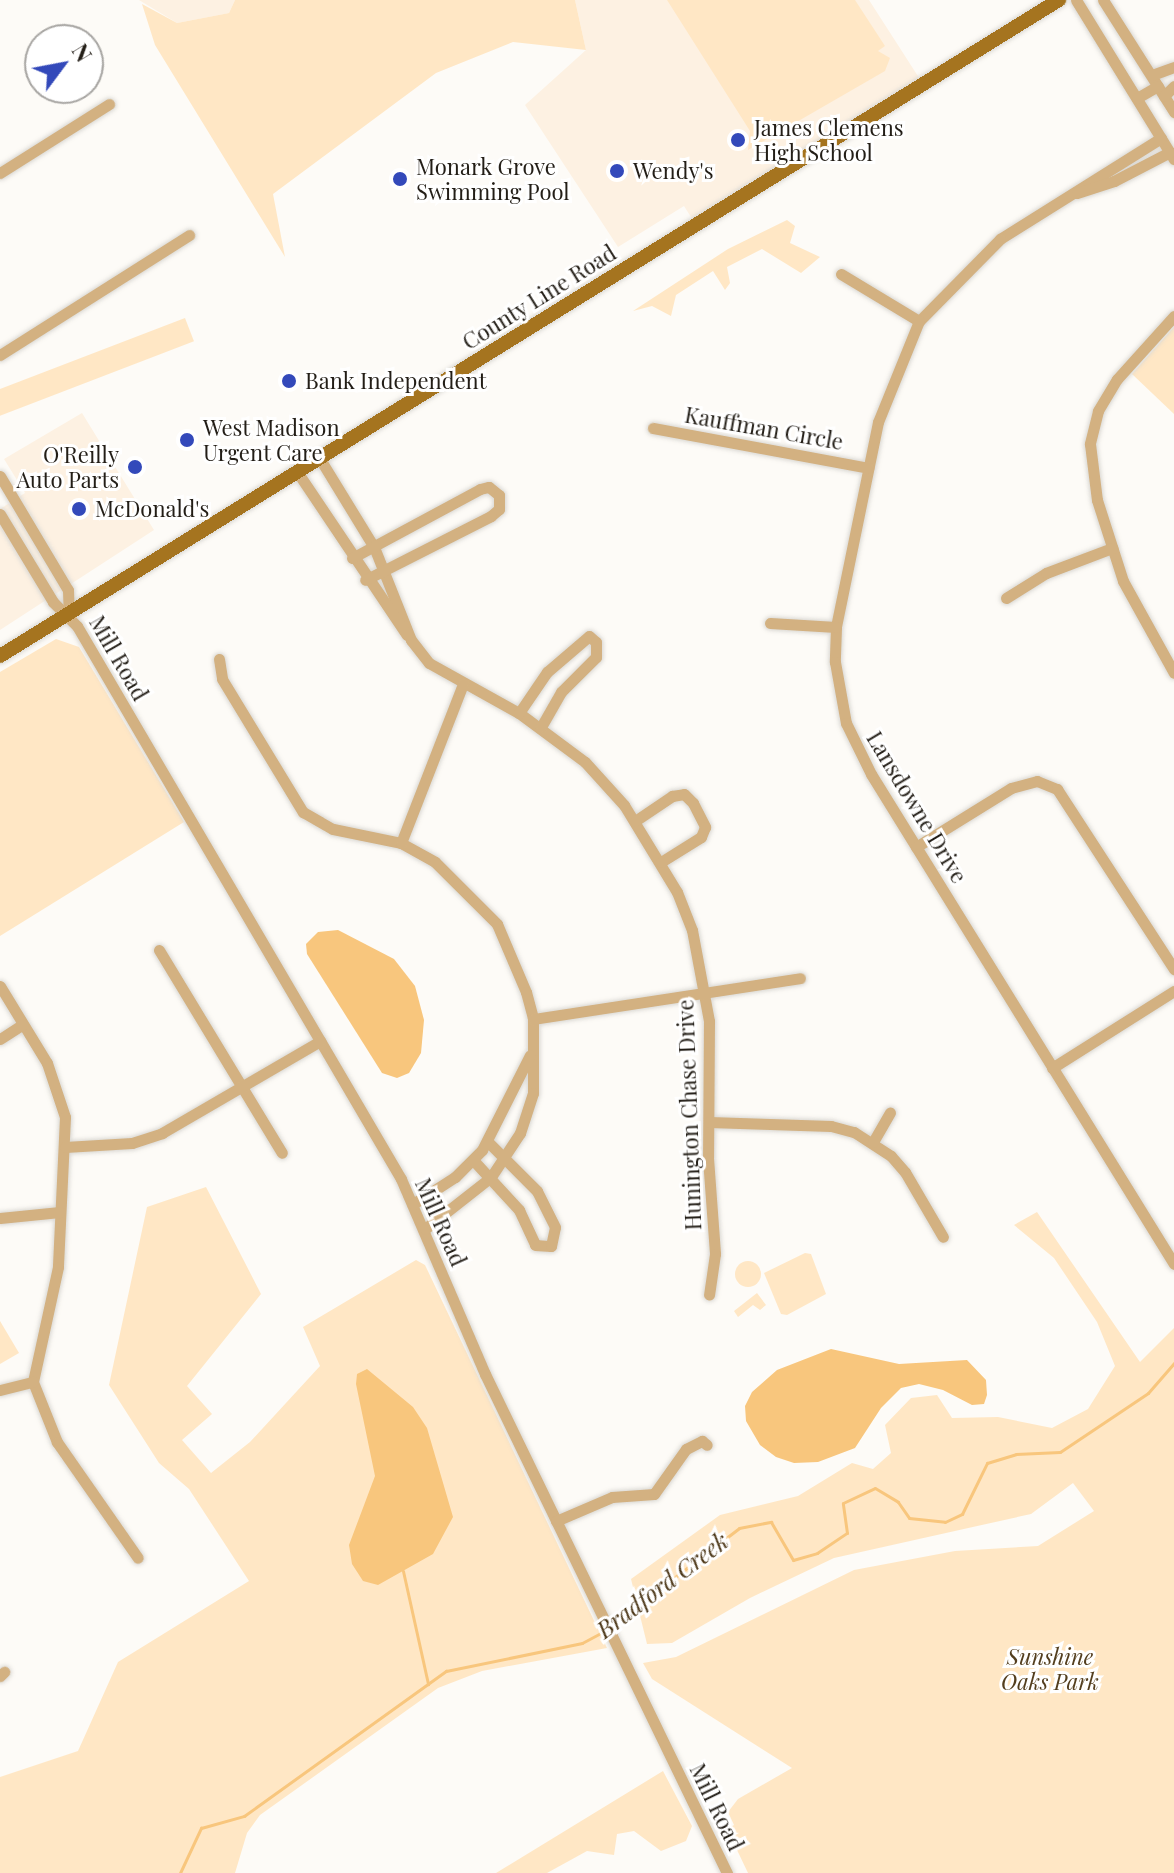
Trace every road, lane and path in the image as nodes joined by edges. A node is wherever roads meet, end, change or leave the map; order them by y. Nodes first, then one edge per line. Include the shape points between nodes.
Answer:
1 (1059, 0) edge
2 (1076, 0) edge
3 (1103, 0) edge
4 (1174, 67) edge
5 (1158, 85) junction
6 (1174, 86) edge
7 (1137, 98) junction
8 (109, 104) dead end
9 (1174, 112) edge
10 (1169, 147) edge
11 (0, 173) edge
12 (189, 235) dead end
13 (841, 274) dead end
14 (1174, 316) edge
15 (919, 321) junction
16 (0, 355) edge
17 (653, 428) dead end
18 (320, 459) junction
19 (868, 468) junction
20 (298, 473) junction
21 (0, 476) edge
22 (0, 514) edge
23 (374, 547) junction
24 (1112, 548) junction
25 (352, 558) junction
26 (384, 569) junction
27 (365, 580) junction
28 (1006, 598) dead end
29 (69, 613) junction
30 (770, 623) dead end
31 (836, 627) junction
32 (411, 640) junction
33 (0, 656) edge
34 (219, 659) dead end
35 (1174, 673) edge
36 (463, 684) junction
37 (519, 713) junction
38 (541, 727) junction
39 (635, 821) junction
40 (401, 843) junction
41 (916, 847) junction
42 (661, 862) junction
43 (159, 950) dead end
44 (1174, 969) edge
45 (800, 978) dead end
46 (0, 986) edge
47 (1174, 991) edge
48 (706, 995) junction
49 (533, 1019) junction
50 (23, 1024) junction
51 (0, 1039) edge
52 (320, 1041) junction
53 (532, 1051) junction
54 (1052, 1068) junction
55 (242, 1087) junction
56 (890, 1112) dead end
57 (709, 1122) junction
58 (488, 1142) junction
59 (873, 1142) junction
60 (65, 1147) junction
61 (282, 1153) dead end
62 (506, 1158) junction
63 (474, 1161) junction
64 (491, 1177) junction
65 (413, 1204) junction
66 (60, 1212) junction
67 (0, 1218) edge
68 (425, 1229) junction
69 (943, 1237) dead end
70 (1174, 1264) edge
71 (709, 1295) dead end
72 (33, 1382) junction
73 (0, 1390) edge
74 (707, 1445) dead end
75 (556, 1521) junction
76 (138, 1558) dead end
77 (727, 1873) edge

1 - 18 main road, County Line Road
2 - 7 street
3 - 5 street
4 - 5 street
5 - 6 street
5 - 7 street
5 - 9 street
7 - 10 street
8 - 11 street
10 - 15 street, Lansdowne Drive via 1065,197 1000,239
12 - 16 street
13 - 15 street
14 - 24 street via 1117,379 1093,427 1092,477
15 - 19 street, Lansdowne Drive via 893,378
17 - 19 street, Kauffman Circle
18 - 20 main road, County Line Road
18 - 23 street, Hunington Chase Drive
19 - 31 street, Lansdowne Drive
20 - 25 street
20 - 29 main road, County Line Road
21 - 29 street via 68,590
22 - 29 street via 53,602
23 - 25 street
23 - 26 street, Hunington Chase Drive
23 - 26 street via 480,489 489,487 499,495 499,509 491,516
24 - 28 street via 1046,573
24 - 35 street via 1132,603
25 - 27 street
26 - 27 street
26 - 32 street, Hunington Chase Drive
27 - 32 street
29 - 33 main road, County Line Road
29 - 52 street, Mill Road
30 - 31 street
31 - 41 street, Lansdowne Drive via 835,662 846,723
32 - 36 street, Hunington Chase Drive via 429,663
34 - 40 street via 222,679 303,812 333,829
36 - 37 street, Hunington Chase Drive
36 - 40 street
37 - 38 street, Hunington Chase Drive
37 - 38 street via 547,672 589,636 596,642 596,657 561,692
38 - 39 street, Hunington Chase Drive via 585,762
39 - 42 street, Hunington Chase Drive
39 - 42 street via 672,796 684,794 693,803 705,827 701,837
40 - 49 street via 462,884 497,924
41 - 44 street via 1011,788 1037,781 1057,789
41 - 54 street, Lansdowne Drive
42 - 48 street, Hunington Chase Drive via 692,930
43 - 55 street
45 - 48 street
46 - 50 street
47 - 54 street
48 - 49 street
48 - 57 street, Hunington Chase Drive
49 - 53 street
50 - 51 street
50 - 60 street via 58,1087
52 - 55 street
52 - 65 street, Mill Road
53 - 58 street
53 - 62 street via 529,1112
54 - 70 street, Lansdowne Drive
55 - 60 street via 143,1140
55 - 61 street
56 - 59 street
57 - 59 street via 831,1126
57 - 71 street, Hunington Chase Drive via 715,1254
58 - 62 street
58 - 63 street
59 - 69 street via 905,1172
60 - 66 street
62 - 64 street
62 - 64 street via 545,1205 556,1233 551,1246 535,1245 519,1210
63 - 64 street
63 - 65 street
64 - 68 street
65 - 68 street, Mill Road
66 - 67 street
66 - 72 street via 58,1267
68 - 75 street, Mill Road via 485,1374
72 - 73 street
72 - 76 street via 57,1442
74 - 75 street via 702,1441 686,1449 654,1494 612,1497
75 - 77 street, Mill Road

